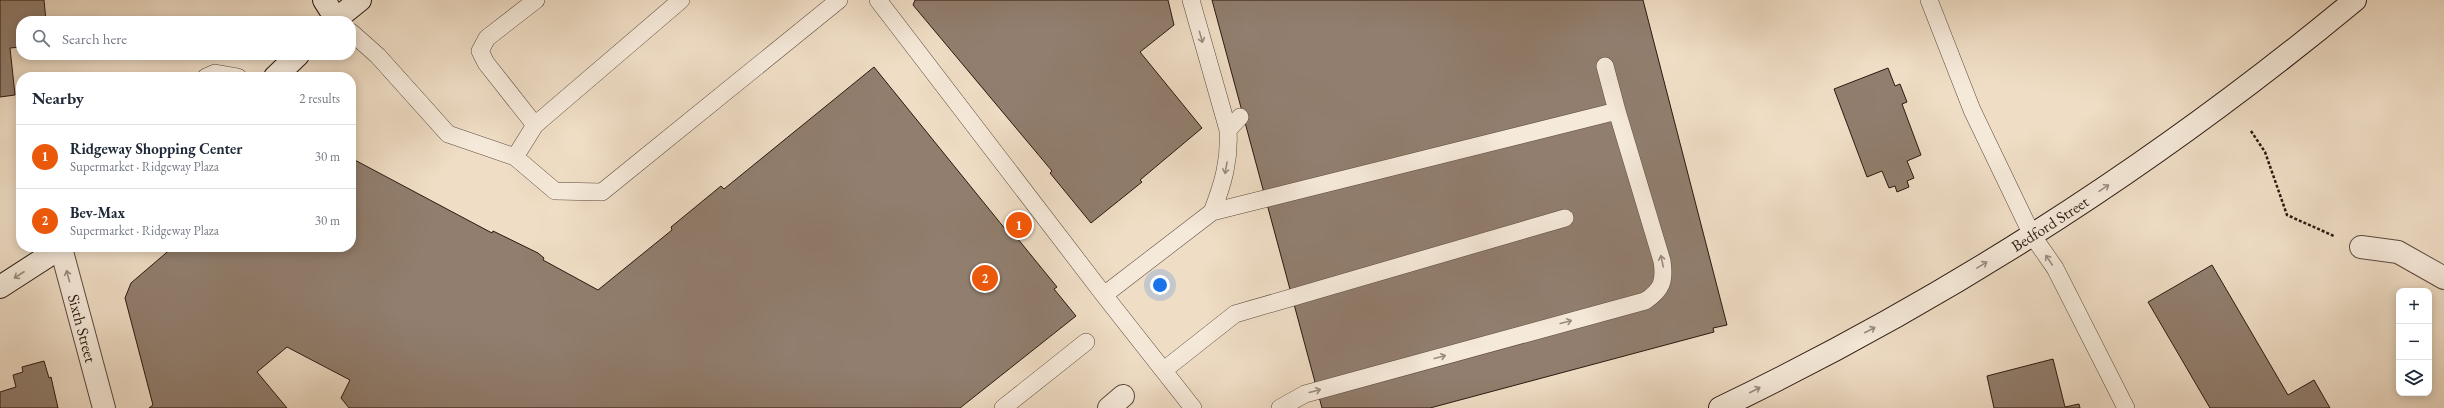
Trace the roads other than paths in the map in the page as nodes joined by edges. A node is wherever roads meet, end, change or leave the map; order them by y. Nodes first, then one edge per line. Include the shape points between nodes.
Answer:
1 (324, 0) edge
2 (360, 0) edge
3 (536, 0) edge
4 (681, 0) edge
5 (839, 0) edge
6 (878, 0) edge
7 (1191, 0) edge
8 (1929, 0) edge
9 (2355, 0) edge
10 (335, 16) edge
11 (346, 16) edge
12 (356, 37) edge
13 (293, 60) edge
14 (1605, 66) dead end
15 (280, 72) edge
16 (1617, 111) junction
17 (1240, 117) dead end
18 (535, 125) junction
19 (1228, 130) junction
20 (515, 157) junction
21 (1212, 212) junction
22 (1565, 218) dead end
23 (2032, 235) junction
24 (2360, 247) road end
25 (56, 252) edge
26 (63, 252) edge
27 (2444, 278) edge
28 (0, 287) edge
29 (1104, 295) junction
30 (1086, 342) dead end
31 (1164, 370) junction
32 (104, 408) edge
33 (1003, 408) edge
34 (1193, 408) edge
35 (1280, 408) edge
36 (1721, 408) edge
37 (2126, 408) edge

1 - 10 main road
2 - 11 main road
3 - 18 lane via 487,38 480,51 486,63
4 - 18 lane
5 - 20 lane via 602,192 555,191
6 - 29 lane
7 -> 19 lane
8 - 23 lane via 1972,110
23 -> 9 main road, Bedford Street via 2133,168 2241,89
12 - 20 lane via 378,56 448,134
13 - 15 main road
14 - 16 lane
16 - 21 lane
35 -> 16 lane via 1305,394 1645,301 1655,294 1664,277 1662,261
17 - 19 lane
18 - 20 lane
19 -> 21 lane via 1229,151 1224,182
21 - 29 lane
22 - 31 lane via 1235,314
36 -> 23 main road, Bedford Street via 1888,321
37 -> 23 lane via 2064,287
24 - 27 main road via 2398,252
25 -> 28 main road
32 -> 26 main road, Sixth Street
29 - 31 lane
30 - 33 lane
31 - 34 lane

